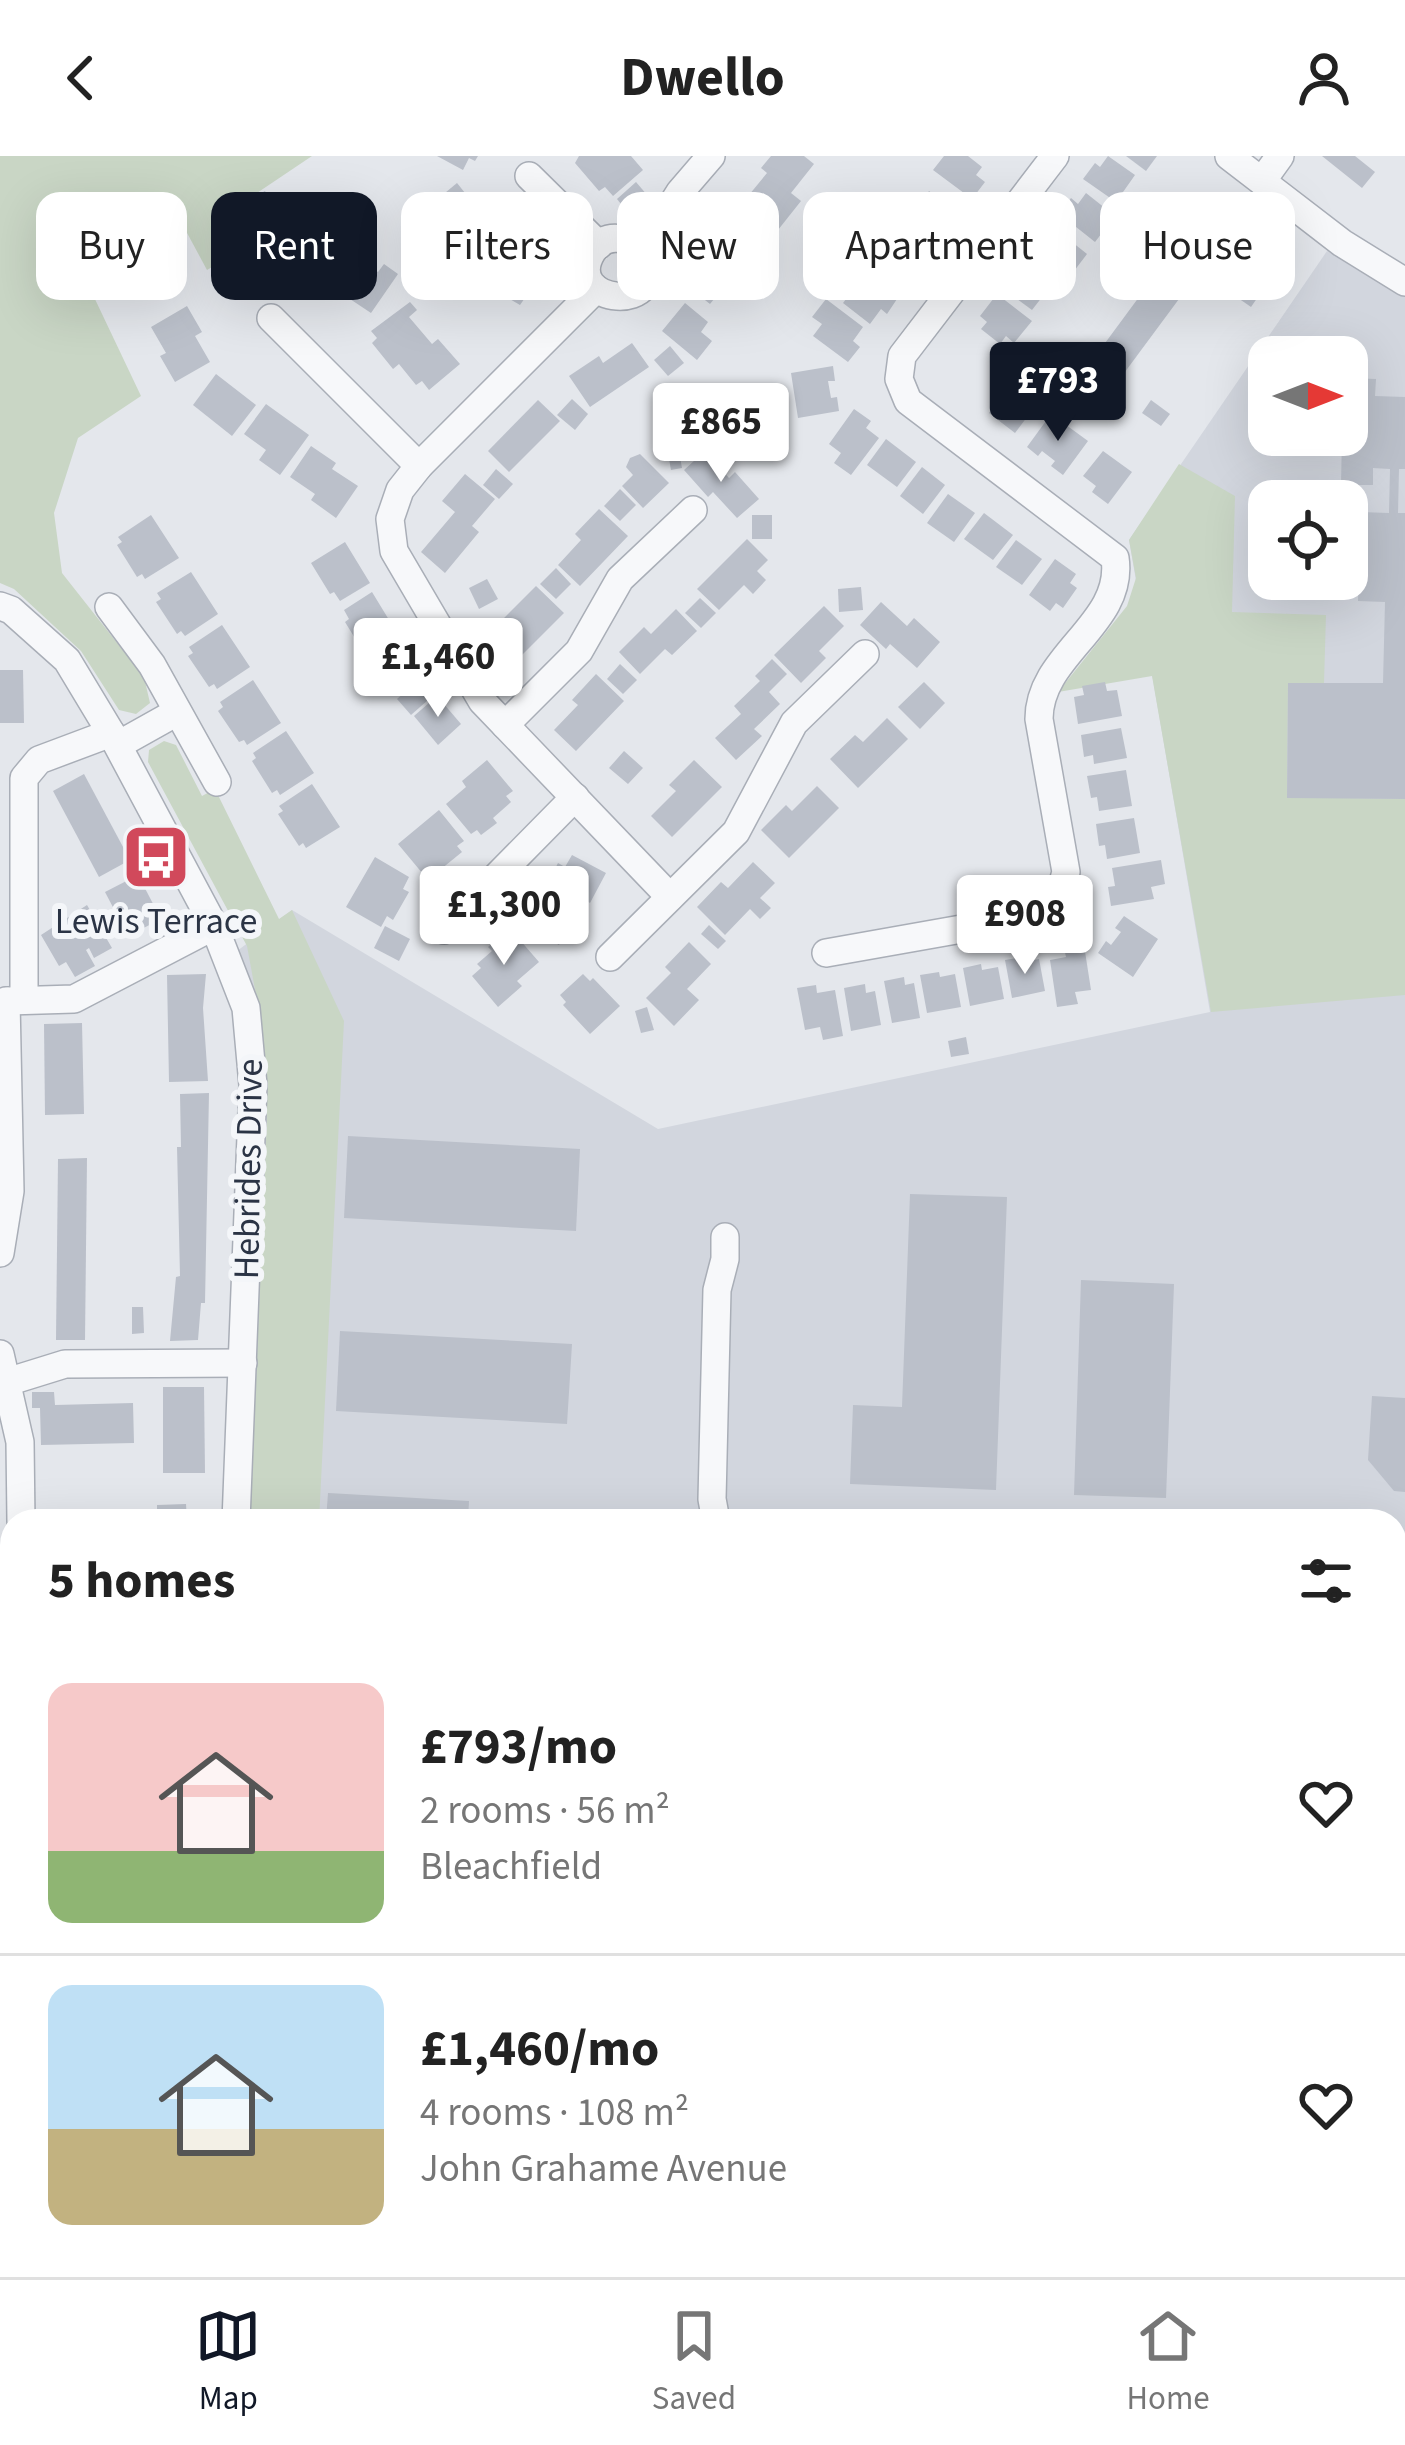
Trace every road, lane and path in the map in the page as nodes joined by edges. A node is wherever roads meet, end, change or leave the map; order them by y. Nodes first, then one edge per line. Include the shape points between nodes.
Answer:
1 (711, 156) edge
2 (1054, 156) edge
3 (1229, 156) edge
4 (1280, 156) edge
5 (529, 176) dead end
6 (1262, 181) junction
7 (681, 192) edge
8 (617, 238) edge
9 (599, 245) junction
10 (1405, 282) edge
11 (596, 289) junction
12 (617, 298) edge
13 (271, 318) dead end
14 (419, 466) junction
15 (693, 510) dead end
16 (0, 606) edge
17 (109, 607) dead end
18 (865, 654) dead end
19 (177, 712) junction
20 (505, 725) junction
21 (114, 739) junction
22 (217, 782) dead end
23 (574, 797) junction
24 (670, 897) junction
25 (214, 926) junction
26 (444, 930) dead end
27 (826, 952) dead end
28 (610, 957) dead end
29 (10, 1001) edge
30 (725, 1237) dead end
31 (0, 1253) edge
32 (0, 1354) edge
33 (243, 1363) junction
34 (7, 1382) junction
35 (7, 1416) edge
36 (21, 1509) edge
37 (237, 1509) edge
38 (714, 1509) edge

1 - 7 street
2 - 27 street via 902,356 898,379 908,401 1115,558 1112,597 1039,698 1066,872 1059,897 1041,915
3 - 6 street
4 - 6 street
5 - 9 street
6 - 10 street
8 - 9 street
9 - 11 street via 589,262
11 - 12 street
11 - 14 street
13 - 14 street
14 - 20 street via 390,519 394,551
15 - 20 street via 620,579 579,651
16 - 21 street, Hebrides Drive via 67,661
17 - 19 street
18 - 24 street via 794,723 736,832
19 - 21 street
19 - 22 street
20 - 23 street
21 - 25 street, Hebrides Drive
21 - 29 street via 39,760 24,778
23 - 24 street
23 - 26 street
24 - 28 street
25 - 29 street via 74,999
25 - 33 street, Hebrides Drive via 246,1008 254,1085
29 - 31 street via 10,1191
30 - 38 street
32 - 34 street
33 - 34 street via 64,1364
33 - 37 street, Hebrides Drive
34 - 35 street
35 - 36 street via 20,1442

